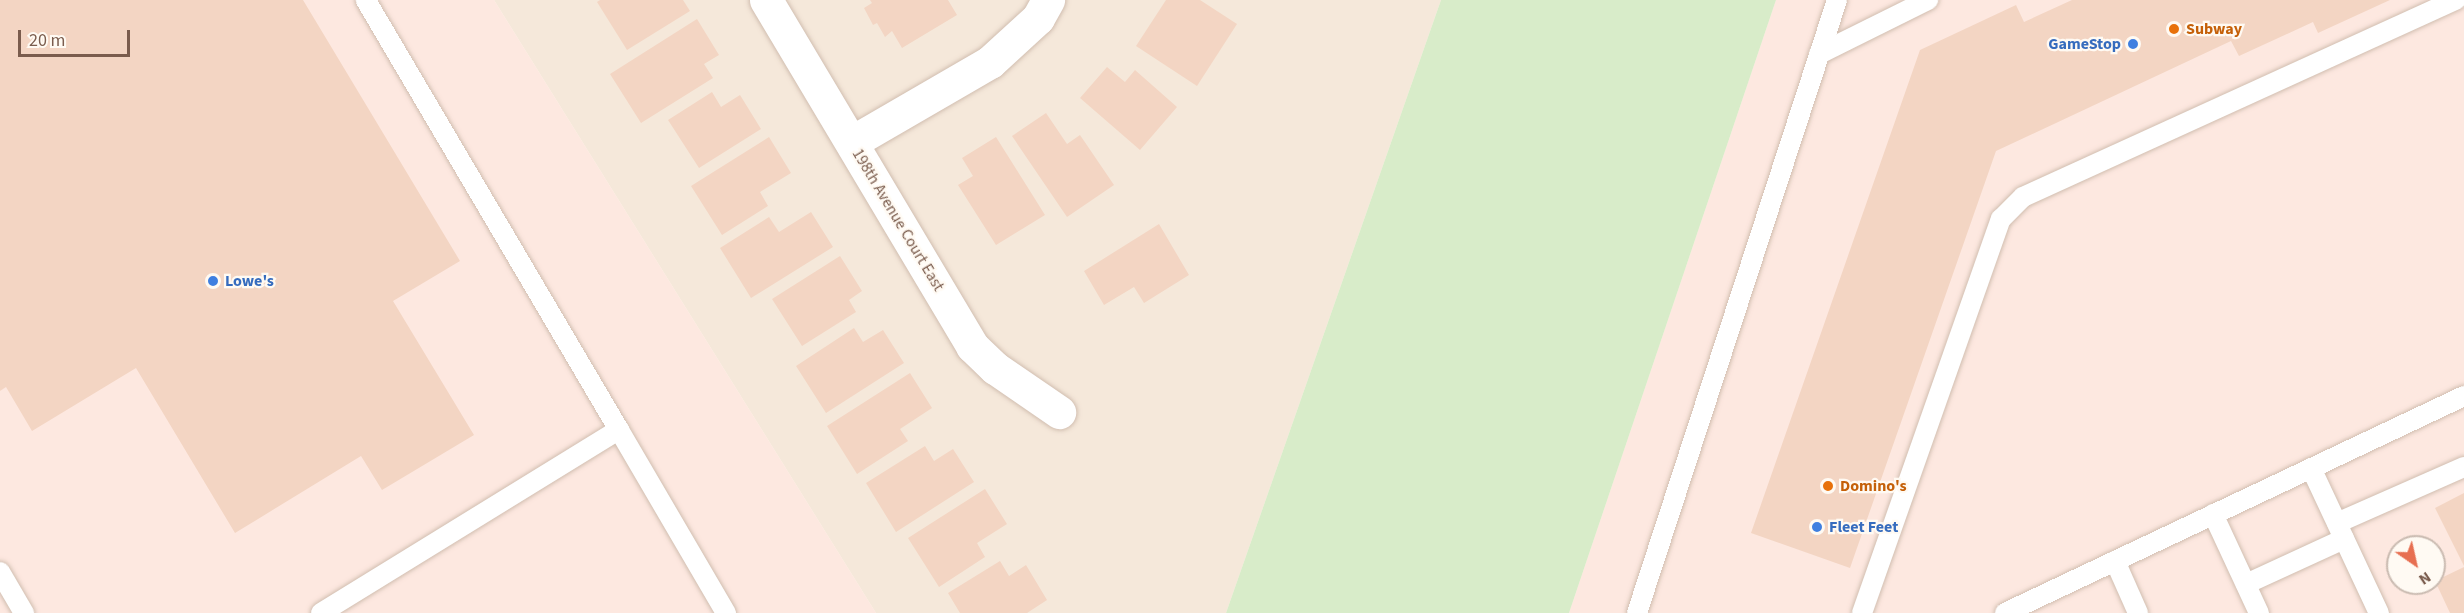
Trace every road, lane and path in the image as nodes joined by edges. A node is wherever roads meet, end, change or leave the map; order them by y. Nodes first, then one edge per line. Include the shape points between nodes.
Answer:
1 (366, 0) edge
2 (766, 0) edge
3 (1048, 0) edge
4 (1837, 0) edge
5 (1928, 0) edge
6 (2456, 0) edge
7 (1819, 54) junction
8 (852, 142) junction
9 (2464, 396) edge
10 (1059, 412) dead end
11 (619, 430) junction
12 (2464, 467) edge
13 (2311, 468) junction
14 (2213, 514) junction
15 (2340, 531) junction
16 (2115, 561) junction
17 (0, 572) edge
18 (2246, 584) junction
19 (24, 613) edge
20 (321, 613) edge
21 (726, 613) edge
22 (1636, 613) edge
23 (1862, 613) edge
24 (2005, 613) edge
25 (2138, 613) edge
26 (2259, 613) edge
27 (2379, 613) edge

1 - 11 lane
2 - 8 street, 198th Avenue Court East
3 - 8 street via 1038,18 990,62
4 - 7 lane
5 - 7 lane
6 - 23 lane via 2023,197 2001,219
7 - 22 lane
8 - 10 street, 198th Avenue Court East via 972,346 983,359
9 - 13 lane
11 - 20 lane
11 - 21 lane
12 - 15 lane
13 - 14 lane
13 - 15 lane
14 - 16 lane
14 - 18 lane
15 - 18 lane
15 - 27 lane
16 - 24 lane
16 - 25 lane
17 - 19 lane
18 - 26 lane

